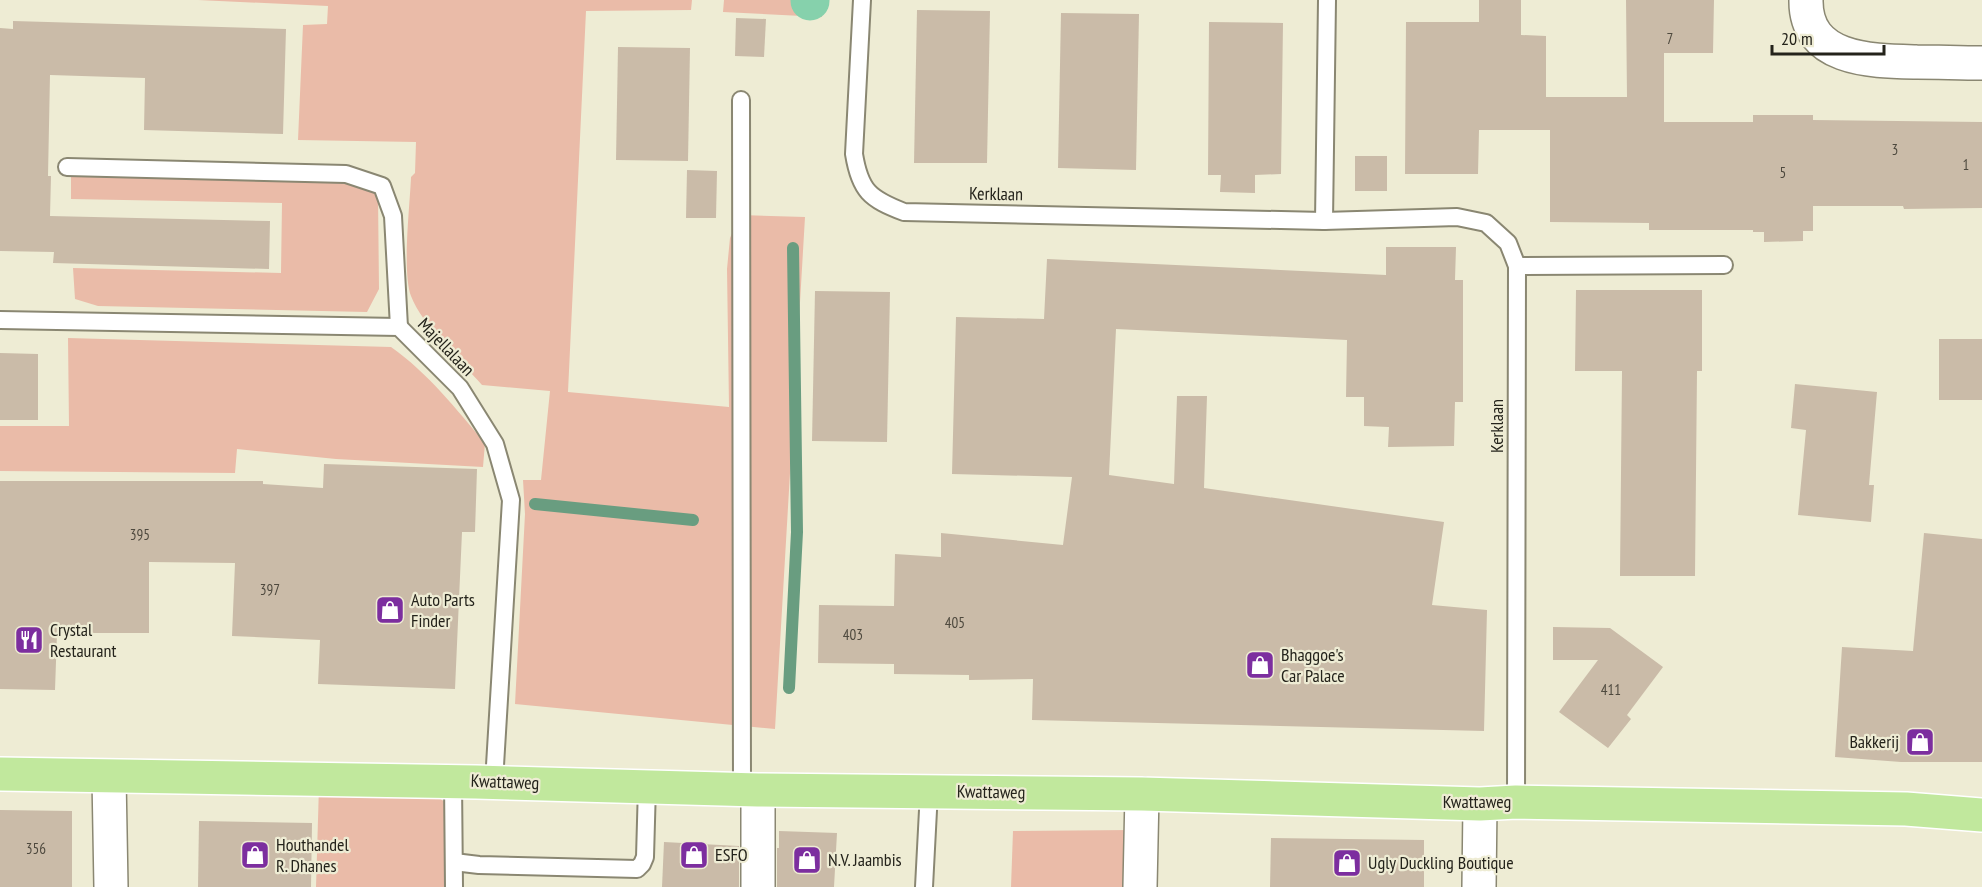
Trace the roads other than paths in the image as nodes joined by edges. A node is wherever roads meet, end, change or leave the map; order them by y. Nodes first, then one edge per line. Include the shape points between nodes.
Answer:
1 (862, 0) edge
2 (1327, 0) edge
3 (1806, 0) edge
4 (1982, 63) edge
5 (741, 100) dead end
6 (68, 167) dead end
7 (1324, 221) junction
8 (1724, 265) dead end
9 (1517, 266) junction
10 (0, 320) edge
11 (399, 327) junction
12 (0, 774) edge
13 (109, 777) junction
14 (453, 781) junction
15 (494, 782) junction
16 (646, 786) junction
17 (750, 789) junction
18 (929, 791) junction
19 (1142, 794) junction
20 (1516, 802) junction
21 (1480, 804) junction
22 (1982, 815) edge
23 (454, 862) junction
24 (111, 887) edge
25 (454, 887) edge
26 (758, 887) edge
27 (924, 887) edge
28 (1140, 887) edge
29 (1479, 887) edge

1 - 7 lane, Kerklaan via 854,154 857,174 867,192 883,204 904,212
2 - 7 lane
3 - 4 street via 1813,31 1828,46 1848,57
5 - 17 lane
6 - 11 lane via 346,174 382,186 393,216
7 - 9 lane, Kerklaan via 1457,217 1486,223 1508,243
8 - 9 lane
9 - 20 lane, Kerklaan
10 - 11 lane, Majellalaan
11 - 15 lane, Majellalaan via 460,388 495,444 511,500
12 - 13 main road, Kwattaweg
13 - 14 main road, Kwattaweg
13 - 24 street
14 - 15 main road, Kwattaweg
14 - 23 lane
15 - 16 main road, Kwattaweg
16 - 17 main road, Kwattaweg
16 - 23 lane via 645,857 637,869
17 - 18 main road, Kwattaweg
17 - 26 street
18 - 19 main road, Kwattaweg
18 - 27 lane
19 - 21 main road, Kwattaweg
19 - 28 street
20 - 21 main road, Kwattaweg
20 - 22 main road, Kwattaweg via 1906,809
21 - 29 street
23 - 25 lane

